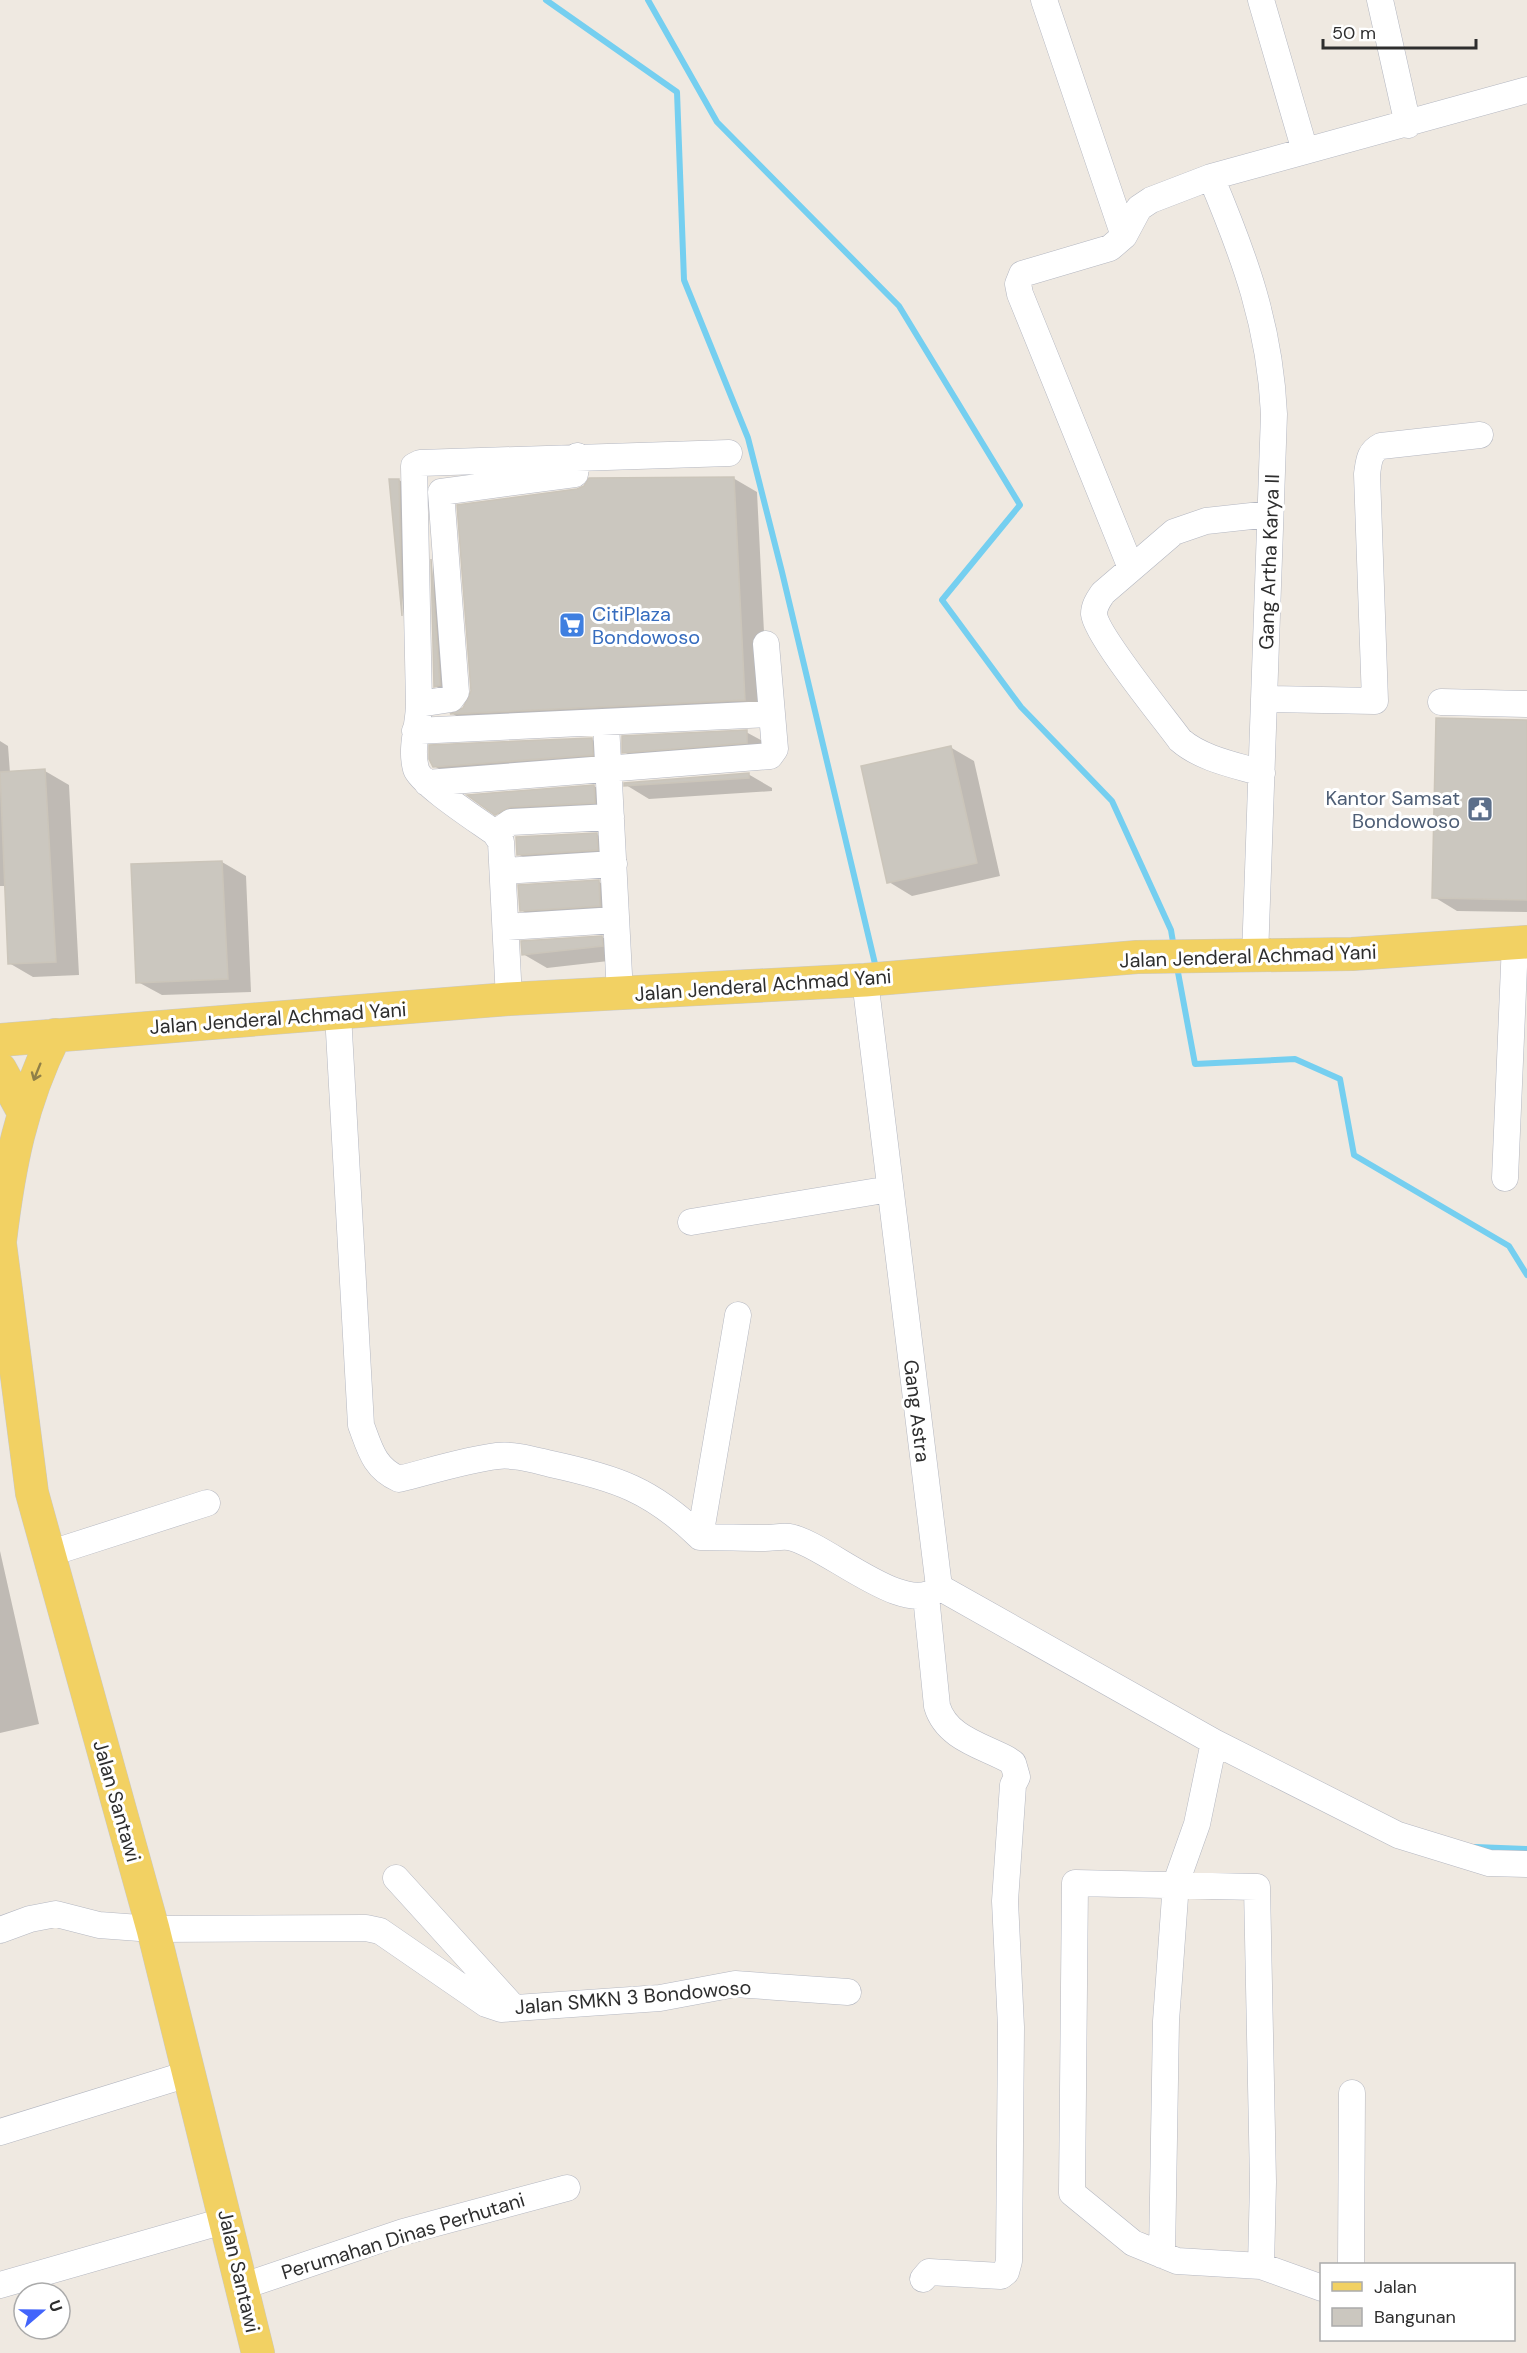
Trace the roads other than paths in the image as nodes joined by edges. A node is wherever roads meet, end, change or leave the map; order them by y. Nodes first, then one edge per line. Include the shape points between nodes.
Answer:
1 (1044, 0) edge
2 (1261, 0) edge
3 (1380, 0) edge
4 (1527, 90) edge
5 (1408, 125) junction
6 (1305, 151) junction
7 (1211, 177) junction
8 (1124, 236) junction
9 (1480, 435) dead end
10 (729, 453) dead end
11 (577, 456) junction
12 (441, 492) junction
13 (413, 494) junction
14 (1270, 514) junction
15 (1131, 568) junction
16 (765, 644) dead end
17 (1265, 699) junction
18 (1441, 702) dead end
19 (419, 704) junction
20 (1527, 704) edge
21 (771, 714) junction
22 (606, 724) junction
23 (415, 731) junction
24 (609, 767) junction
25 (1262, 773) junction
26 (427, 783) junction
27 (611, 817) junction
28 (495, 832) junction
29 (614, 864) junction
30 (503, 871) junction
31 (616, 920) junction
32 (506, 927) junction
33 (1521, 942) edge
34 (1255, 957) junction
35 (878, 978) junction
36 (620, 994) junction
37 (509, 999) junction
38 (338, 1014) junction
39 (55, 1035) junction
40 (0, 1040) edge
41 (0, 1069) edge
42 (23, 1111) junction
43 (1517, 1127) edge
44 (4, 1174) edge
45 (1505, 1178) dead end
46 (890, 1189) junction
47 (692, 1222) dead end
48 (0, 1243) edge
49 (738, 1315) dead end
50 (207, 1503) dead end
51 (700, 1537) junction
52 (48, 1554) junction
53 (933, 1591) junction
54 (1214, 1742) junction
55 (1527, 1864) edge
56 (396, 1878) dead end
57 (1176, 1883) junction
58 (153, 1929) junction
59 (0, 1930) edge
60 (848, 1992) dead end
61 (514, 2008) junction
62 (191, 2073) junction
63 (1352, 2093) dead end
64 (0, 2132) edge
65 (567, 2188) dead end
66 (227, 2220) junction
67 (1162, 2255) junction
68 (1351, 2263) edge
69 (1261, 2266) junction
70 (923, 2278) dead end
71 (0, 2285) edge
72 (241, 2287) junction
73 (1320, 2287) edge
74 (258, 2353) edge

1 - 8 street
2 - 6 street
3 - 5 street
4 - 5 street
5 - 6 street
6 - 7 street
7 - 8 street via 1139,208
7 - 14 street, Gang Artha Karya II via 1252,283 1272,368
8 - 15 street via 1095,254 1026,271 1017,284
9 - 17 street via 1372,450 1367,474 1375,701
10 - 11 street
11 - 12 street via 575,474
11 - 13 street via 420,463 412,472
12 - 13 street
12 - 19 street via 456,692 451,699
13 - 19 street
14 - 15 street via 1189,525 1174,532
14 - 17 street, Gang Artha Karya II
15 - 25 street via 1096,603 1094,612 1103,636 1190,749
16 - 21 street
17 - 25 street, Gang Artha Karya II
18 - 20 street
19 - 23 street
21 - 22 street
21 - 24 street via 774,749 770,756
22 - 23 street
22 - 24 street
23 - 26 street via 416,768
24 - 26 street
24 - 27 street
25 - 34 street, Gang Artha Karya II
26 - 28 street
27 - 28 street via 511,822
27 - 29 street
28 - 30 street via 501,842
29 - 30 street
29 - 31 street
30 - 32 street
31 - 32 street
31 - 36 street
32 - 37 street
33 - 34 main road, Jalan Jenderal Achmad Yani
33 - 43 street
34 - 35 main road, Jalan Jenderal Achmad Yani via 1137,957
35 - 36 main road, Jalan Jenderal Achmad Yani
35 - 46 street, Gang Astra
36 - 37 main road, Jalan Jenderal Achmad Yani
37 - 38 main road, Jalan Jenderal Achmad Yani
38 - 39 main road, Jalan Jenderal Achmad Yani
38 - 51 street via 361,1425 385,1473 399,1479 514,1455 622,1482 649,1496
39 - 40 main road, Jalan Jenderal Achmad Yani
39 -> 42 main road
41 - 42 main road
42 - 44 main road, Jalan Santawi
43 - 45 street
44 - 48 main road, Jalan Santawi
46 - 47 street
46 - 53 street, Gang Astra
48 - 52 main road, Jalan Santawi via 32,1493
49 - 51 street
50 - 52 street
51 - 53 street via 788,1537 806,1543 880,1586 918,1597
52 - 58 main road, Jalan Santawi
53 - 54 street
53 - 70 street, Gang Astra via 937,1706 943,1722 951,1731 1013,1763 1017,1777 1013,1785 1005,1901 1011,2027 1009,2261 1001,2276 929,2272
54 - 55 street via 1398,1835 1489,1863
54 - 57 street via 1197,1824
56 - 61 street
57 - 67 street via 1166,2021
57 - 67 street via 1075,1883 1072,2193 1133,2243
57 - 69 street via 1257,1887
58 - 59 street, Jalan SMKN 3 Bondowoso via 99,1925 56,1914
58 - 61 street, Jalan SMKN 3 Bondowoso via 352,1927 380,1931 486,2004
58 - 62 main road, Jalan Santawi
60 - 61 street, Jalan SMKN 3 Bondowoso via 735,1984 660,1998
62 - 64 street
62 - 66 main road, Jalan Santawi
63 - 68 street
65 - 72 street, Perumahan Dinas Perhutani via 403,2232
66 - 71 street
66 - 72 main road, Jalan Santawi
67 - 69 street via 1177,2261
69 - 73 street
72 - 74 main road, Jalan Santawi

